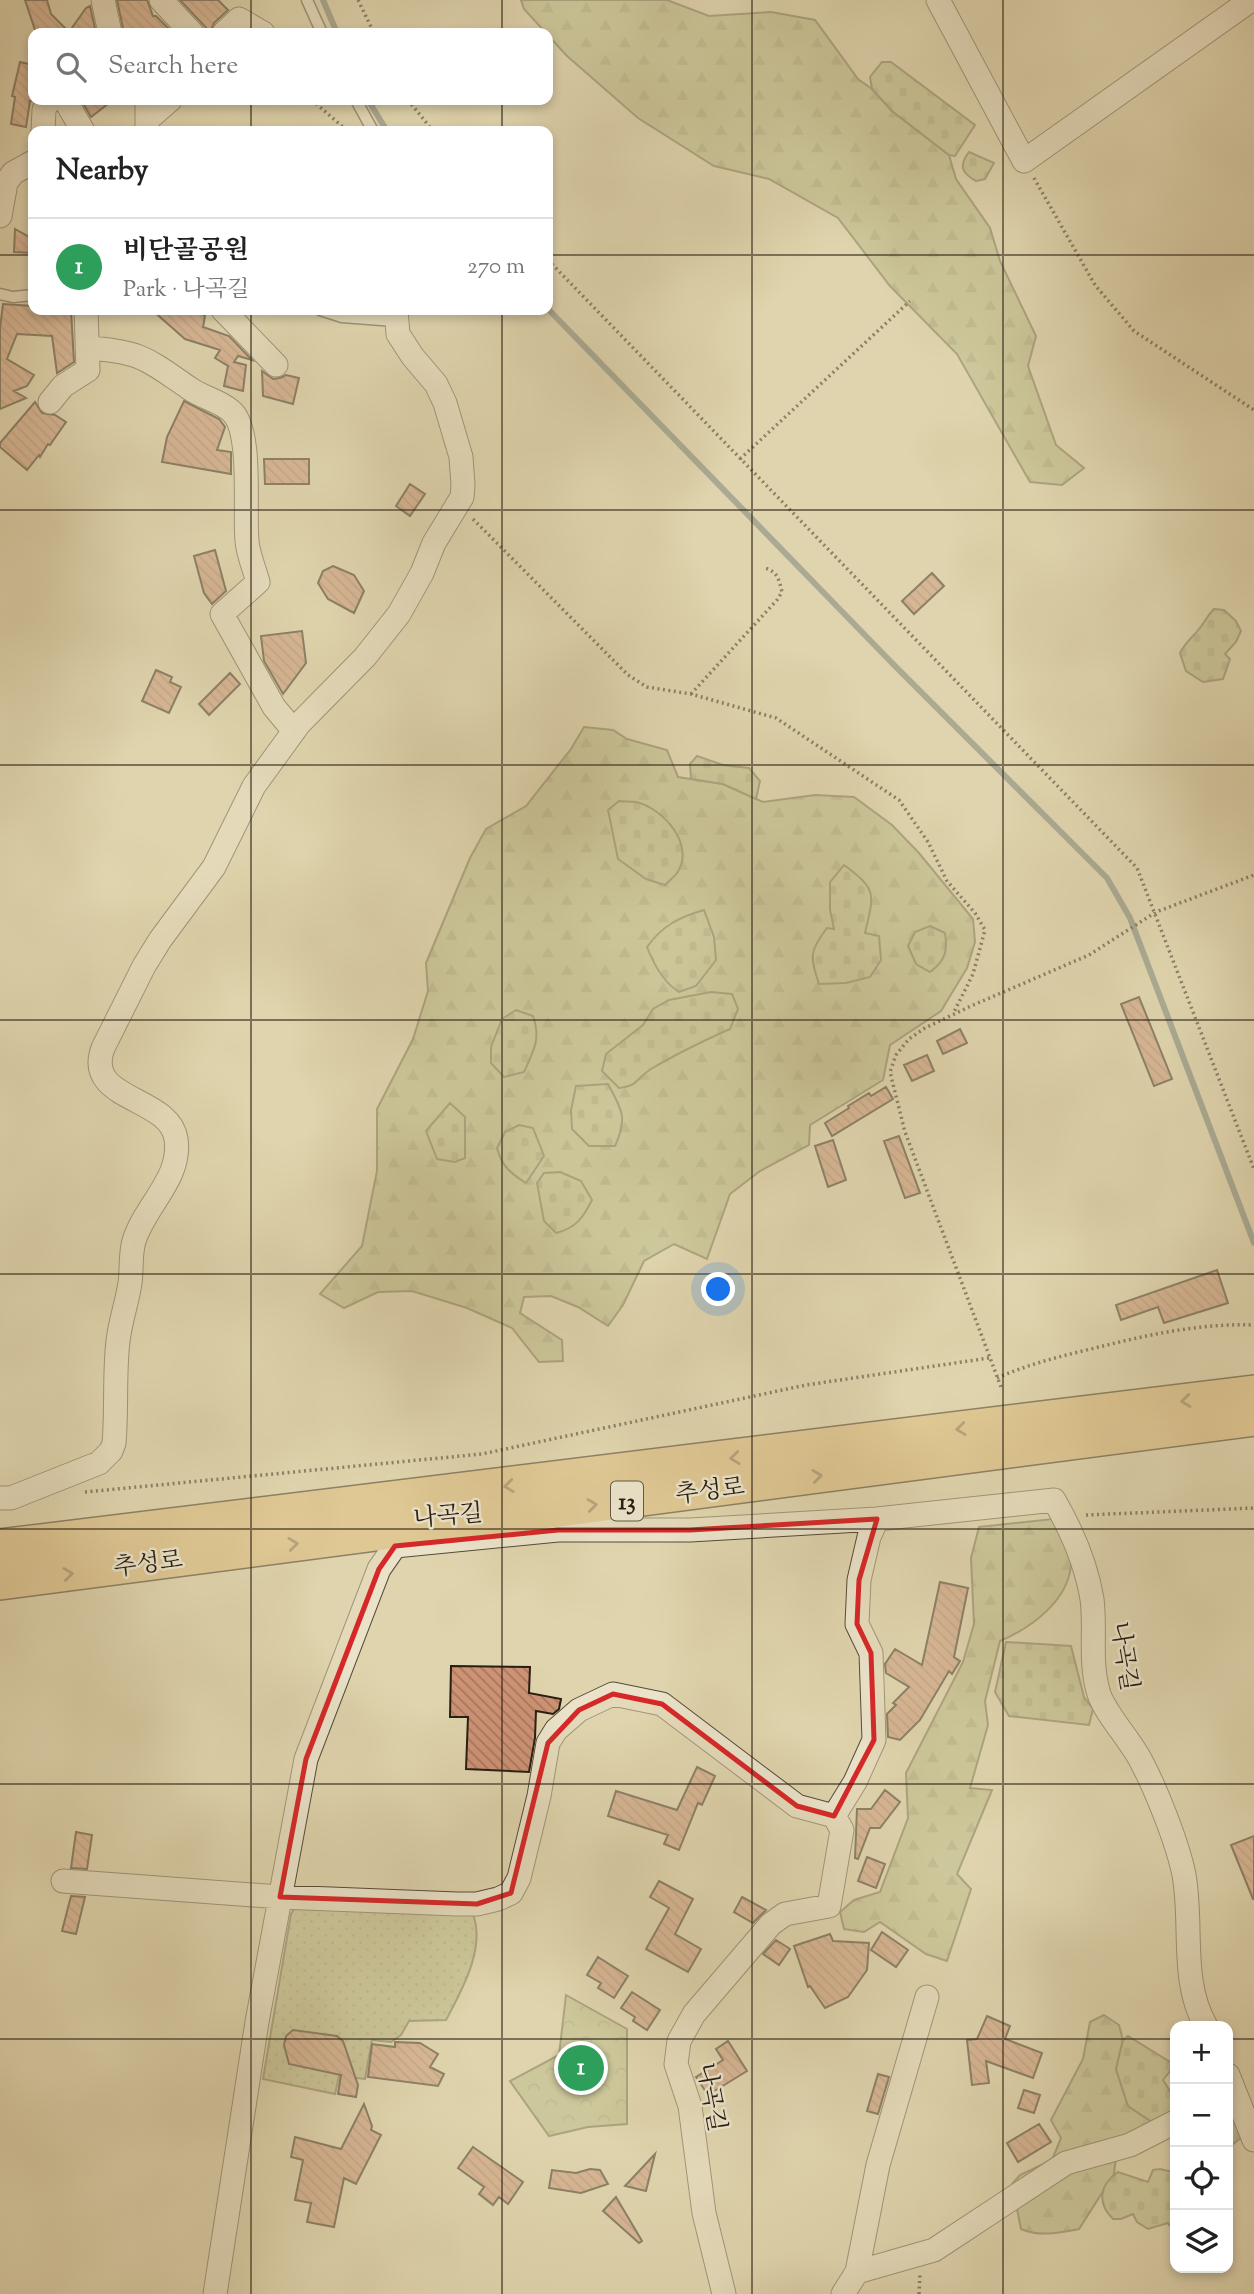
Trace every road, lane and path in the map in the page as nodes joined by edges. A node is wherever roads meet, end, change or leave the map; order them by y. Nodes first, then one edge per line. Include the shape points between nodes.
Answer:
1 (103, 0) edge
2 (161, 0) edge
3 (307, 0) edge
4 (358, 0) edge
5 (938, 0) edge
6 (1251, 0) edge
7 (109, 28) edge
8 (187, 28) edge
9 (229, 28) edge
10 (254, 28) edge
11 (320, 28) edge
12 (372, 28) edge
13 (46, 105) edge
14 (68, 105) edge
15 (163, 105) edge
16 (318, 105) edge
17 (359, 105) edge
18 (412, 105) edge
19 (147, 117) edge
20 (43, 126) edge
21 (80, 126) edge
22 (342, 126) edge
23 (370, 126) edge
24 (429, 126) edge
25 (1024, 161) junction
26 (28, 165) edge
27 (0, 216) edge
28 (553, 265) edge
29 (0, 294) edge
30 (28, 296) edge
31 (910, 301) dead end
32 (86, 315) edge
33 (228, 315) edge
34 (336, 315) edge
35 (395, 315) edge
36 (88, 348) junction
37 (276, 365) dead end
38 (50, 402) dead end
39 (1254, 410) edge
40 (740, 458) junction
41 (457, 509) junction
42 (765, 568) dead end
43 (691, 694) junction
44 (295, 731) junction
45 (1254, 875) edge
46 (1156, 912) junction
47 (953, 1014) junction
48 (1254, 1169) edge
49 (1254, 1325) edge
50 (989, 1358) junction
51 (997, 1378) junction
52 (1001, 1387) dead end
53 (1254, 1393) edge
54 (1254, 1418) edge
55 (76, 1493) dead end
56 (0, 1498) edge
57 (1254, 1508) edge
58 (1063, 1516) junction
59 (877, 1519) junction
60 (0, 1547) edge
61 (0, 1582) edge
62 (834, 1816) junction
63 (63, 1881) dead end
64 (280, 1897) junction
65 (927, 1997) dead end
66 (1203, 2021) edge
67 (1229, 2084) edge
68 (1170, 2125) edge
69 (1254, 2140) edge
70 (856, 2272) junction
71 (215, 2294) edge
72 (724, 2294) edge
73 (843, 2294) edge

1 - 7 street
2 - 8 street
3 - 11 lane
4 - 12 path
5 - 25 street
6 - 25 street
9 - 10 street via 239,19
13 - 20 street
14 - 21 street
15 - 19 street
16 - 22 path
17 - 23 lane
18 - 24 path
25 - 39 path via 1095,285 1134,331
26 - 27 street via 6,183
28 - 40 path
29 - 30 lane
31 - 40 path
32 - 36 street
33 - 37 street
34 - 35 lane via 359,320
35 - 41 street via 404,344 432,377 445,403 463,471
36 - 38 street via 89,370 63,386
36 - 44 street via 141,356 235,415 245,442 247,543 258,582 222,614 274,707
40 - 46 path via 1137,868
41 - 43 path via 468,513 628,675 647,687
41 - 44 street via 386,632
42 - 43 path via 778,577 782,592
43 - 47 path via 776,718 899,800 928,842 947,881 985,930 974,974
44 - 56 street via 254,786 214,867 144,966 100,1058 106,1079 127,1097 162,1114 177,1141 174,1168 132,1247 118,1342 111,1451 82,1471
45 - 46 path
46 - 47 path via 1089,955
46 - 48 path
47 - 50 path via 909,1040 896,1055 890,1072 905,1132
49 - 51 path via 1223,1324 1146,1335 1021,1367
50 - 51 path
50 - 55 path via 806,1385 482,1454
51 - 52 path
53 -> 60 main road, 추성로 / 13
61 -> 54 main road, 추성로 / 13
57 - 58 path
58 - 59 street, 나곡길 via 1054,1500
58 - 66 street, 나곡길 via 1077,1542 1092,1599 1092,1649 1099,1695 1141,1760 1184,1875 1191,1975
59 - 62 street via 859,1580 857,1624 871,1653 874,1740
59 - 64 street, 나곡길 via 690,1530 558,1531 395,1546 379,1569 306,1759
62 - 64 street via 797,1806 662,1704 613,1694 579,1710 548,1742 539,1797 511,1893 477,1904
62 - 72 street, 나곡길 via 842,1830 829,1906 785,1914 771,1924 694,2014 680,2041 676,2064 690,2106 704,2213
63 - 64 street
64 - 71 street, 나곡길
65 - 70 street via 878,2165
67 - 69 street
68 - 70 street via 1129,2145 1066,2163 934,2250
70 - 73 street

